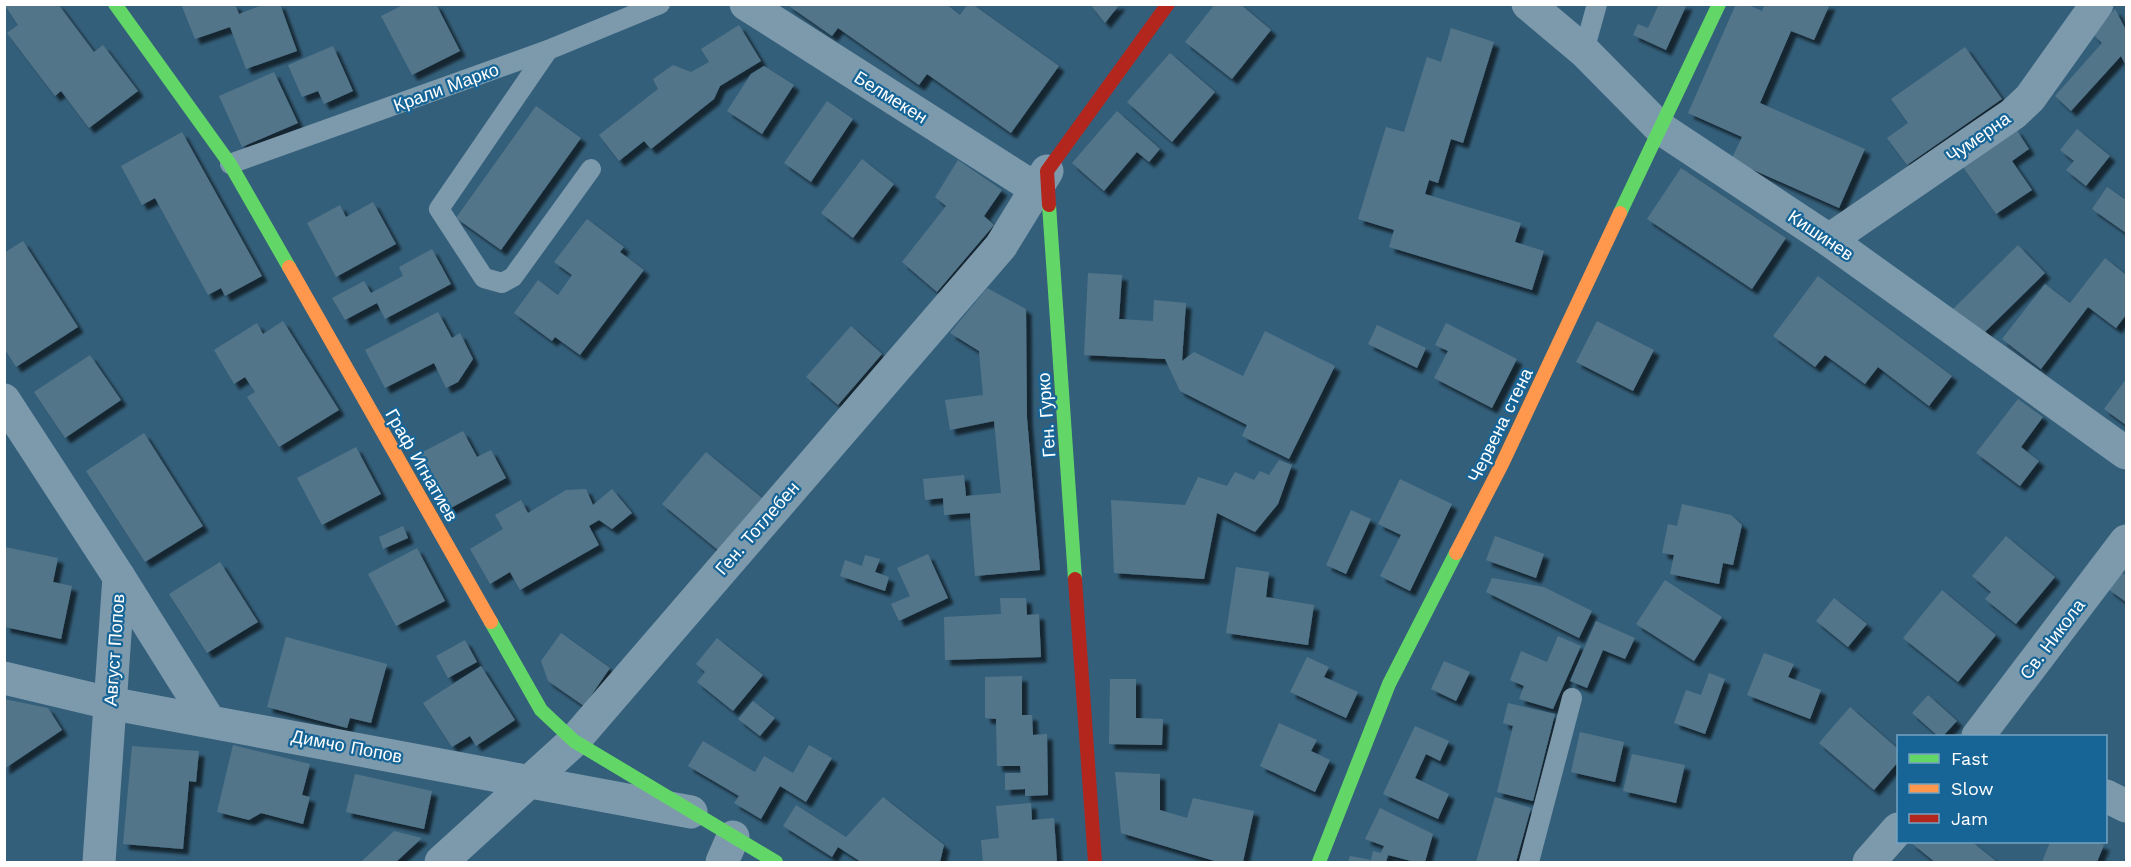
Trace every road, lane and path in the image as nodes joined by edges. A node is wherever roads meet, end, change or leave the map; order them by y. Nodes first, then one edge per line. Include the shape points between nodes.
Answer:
1 (115, 4) edge
2 (660, 4) edge
3 (746, 4) edge
4 (1168, 4) edge
5 (1528, 4) edge
6 (1597, 4) edge
7 (1719, 4) edge
8 (2097, 4) edge
9 (548, 50) junction
10 (1584, 51) junction
11 (1660, 128) junction
12 (230, 164) junction
13 (591, 169) dead end
14 (1042, 180) junction
15 (1829, 240) junction
16 (4, 400) edge
17 (2127, 453) edge
18 (2127, 541) edge
19 (119, 577) junction
20 (4, 678) edge
21 (1572, 698) dead end
22 (110, 703) junction
23 (208, 719) junction
24 (1979, 735) edge
25 (574, 741) junction
26 (530, 781) junction
27 (2107, 796) edge
28 (2127, 806) edge
29 (691, 812) junction
30 (1897, 831) edge
31 (728, 850) edge
32 (99, 862) edge
33 (441, 862) edge
34 (776, 862) edge
35 (1095, 862) edge
36 (1319, 862) edge
37 (1529, 862) edge
38 (1869, 862) edge

1 - 12 street, Граф Игнатиев
2 - 9 lane, Крали Марко
3 - 14 street, Белмекен
4 - 14 street
5 - 10 street, Кишинев
6 - 10 lane
7 - 11 street, Червена стена
8 - 15 street, Чумерна via 2030,98 2013,114
9 - 12 lane, Крали Марко
9 - 13 lane via 439,209 484,278 502,283 513,278
10 - 11 street, Кишинев
11 - 15 street, Кишинев
11 - 36 street, Червена стена via 1502,464 1389,684
12 - 25 street, Граф Игнатиев via 541,710
14 - 25 street, Ген. Тотлебен via 1001,246
14 - 35 street, Ген. Гурко
15 - 17 street, Кишинев
16 - 19 street, Август Попов
18 - 24 street, Св. Никола
19 - 22 street, Август Попов
19 - 23 street
20 - 22 street, Димчо Попов
21 - 37 lane
22 - 23 street, Димчо Попов
22 - 32 street, Август Попов
23 - 26 street, Димчо Попов
25 - 26 street, Ген. Тотлебен
25 - 29 street, Граф Игнатиев
26 - 29 street, Димчо Попов
26 - 33 street, Ген. Тотлебен
27 - 28 street
29 - 31 street, Граф Игнатиев
30 - 38 street
31 - 34 street, Граф Игнатиев

